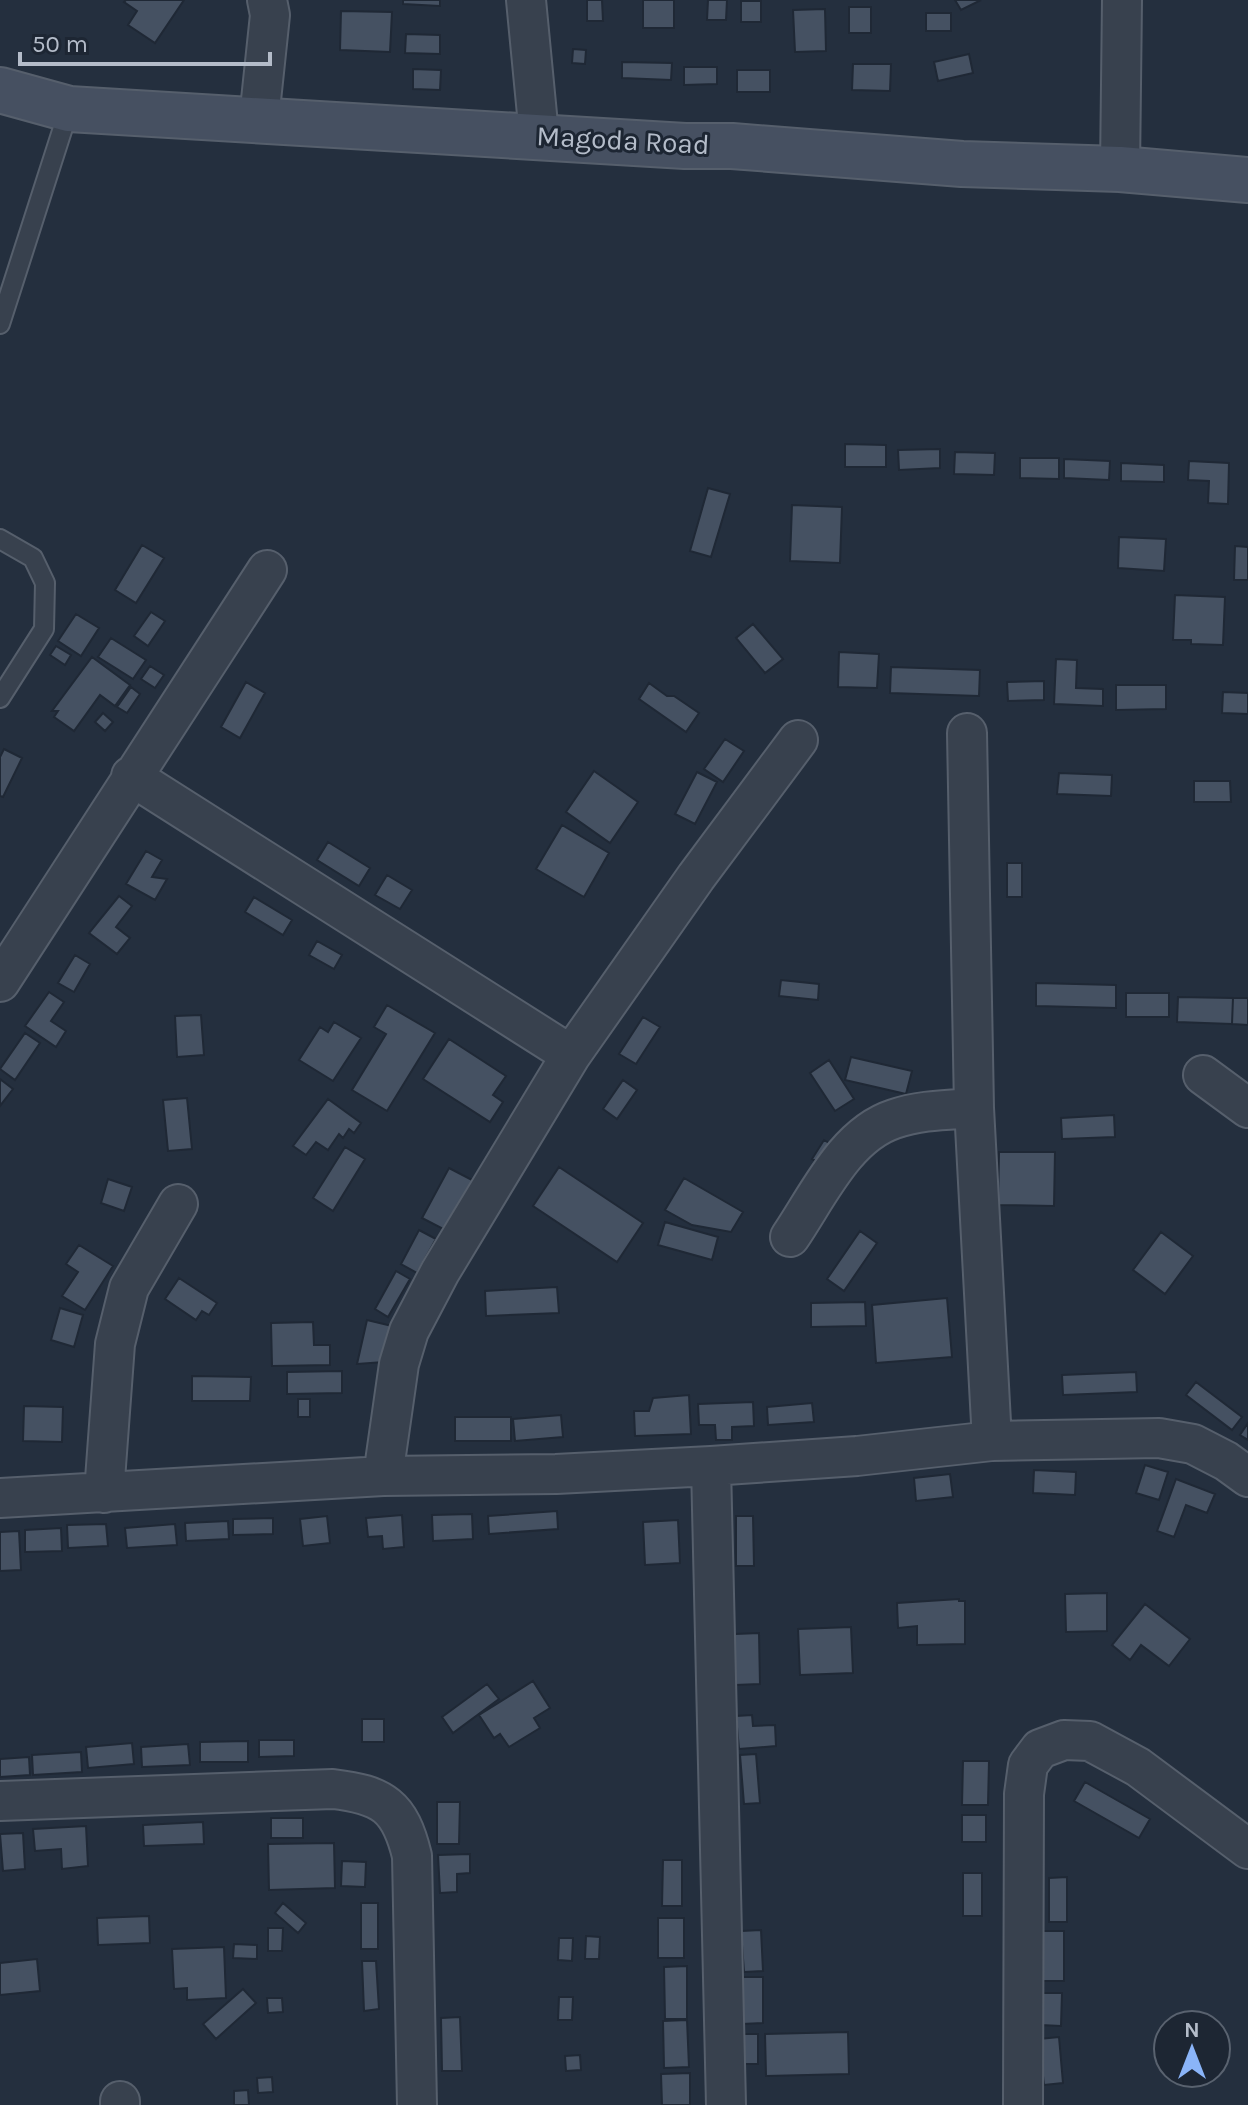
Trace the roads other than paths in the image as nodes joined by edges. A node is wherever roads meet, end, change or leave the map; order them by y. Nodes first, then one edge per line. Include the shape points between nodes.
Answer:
1 (267, 0) edge
2 (526, 0) edge
3 (1122, 0) edge
4 (0, 90) edge
5 (69, 109) junction
6 (259, 119) junction
7 (539, 135) junction
8 (1120, 169) junction
9 (1248, 180) edge
10 (0, 324) edge
11 (0, 539) edge
12 (267, 570) dead end
13 (0, 698) edge
14 (967, 733) dead end
15 (798, 740) dead end
16 (131, 776) junction
17 (0, 982) edge
18 (571, 1055) junction
19 (1203, 1075) dead end
20 (974, 1108) junction
21 (1248, 1108) edge
22 (178, 1204) dead end
23 (790, 1237) dead end
24 (992, 1441) junction
25 (711, 1466) junction
26 (383, 1476) junction
27 (1248, 1477) edge
28 (104, 1493) junction
29 (0, 1498) edge
30 (0, 1801) edge
31 (1248, 1849) edge
32 (417, 2105) edge
33 (726, 2105) edge
34 (1023, 2105) edge

1 - 6 street
2 - 7 street
3 - 8 street
4 - 5 street, Magoda Road
5 - 6 street, Magoda Road
5 - 10 lane
6 - 7 street, Magoda Road
7 - 8 street, Magoda Road via 962,164
8 - 9 street, Magoda Road
11 - 13 lane via 33,558 45,583 44,629
12 - 16 street
14 - 20 street
15 - 18 street
16 - 17 street
16 - 18 street
18 - 26 street via 409,1331 399,1364
19 - 21 street
20 - 23 street via 927,1111 871,1130 854,1143
20 - 24 street
22 - 28 street via 129,1288 115,1344
24 - 25 street
24 - 27 street via 1159,1438 1193,1444
25 - 26 street
25 - 33 street
26 - 28 street
28 - 29 street
30 - 32 street via 333,1789 362,1793 389,1807 405,1829 412,1856
31 - 34 street via 1138,1767 1090,1741 1064,1740 1040,1749 1028,1765 1024,1794

